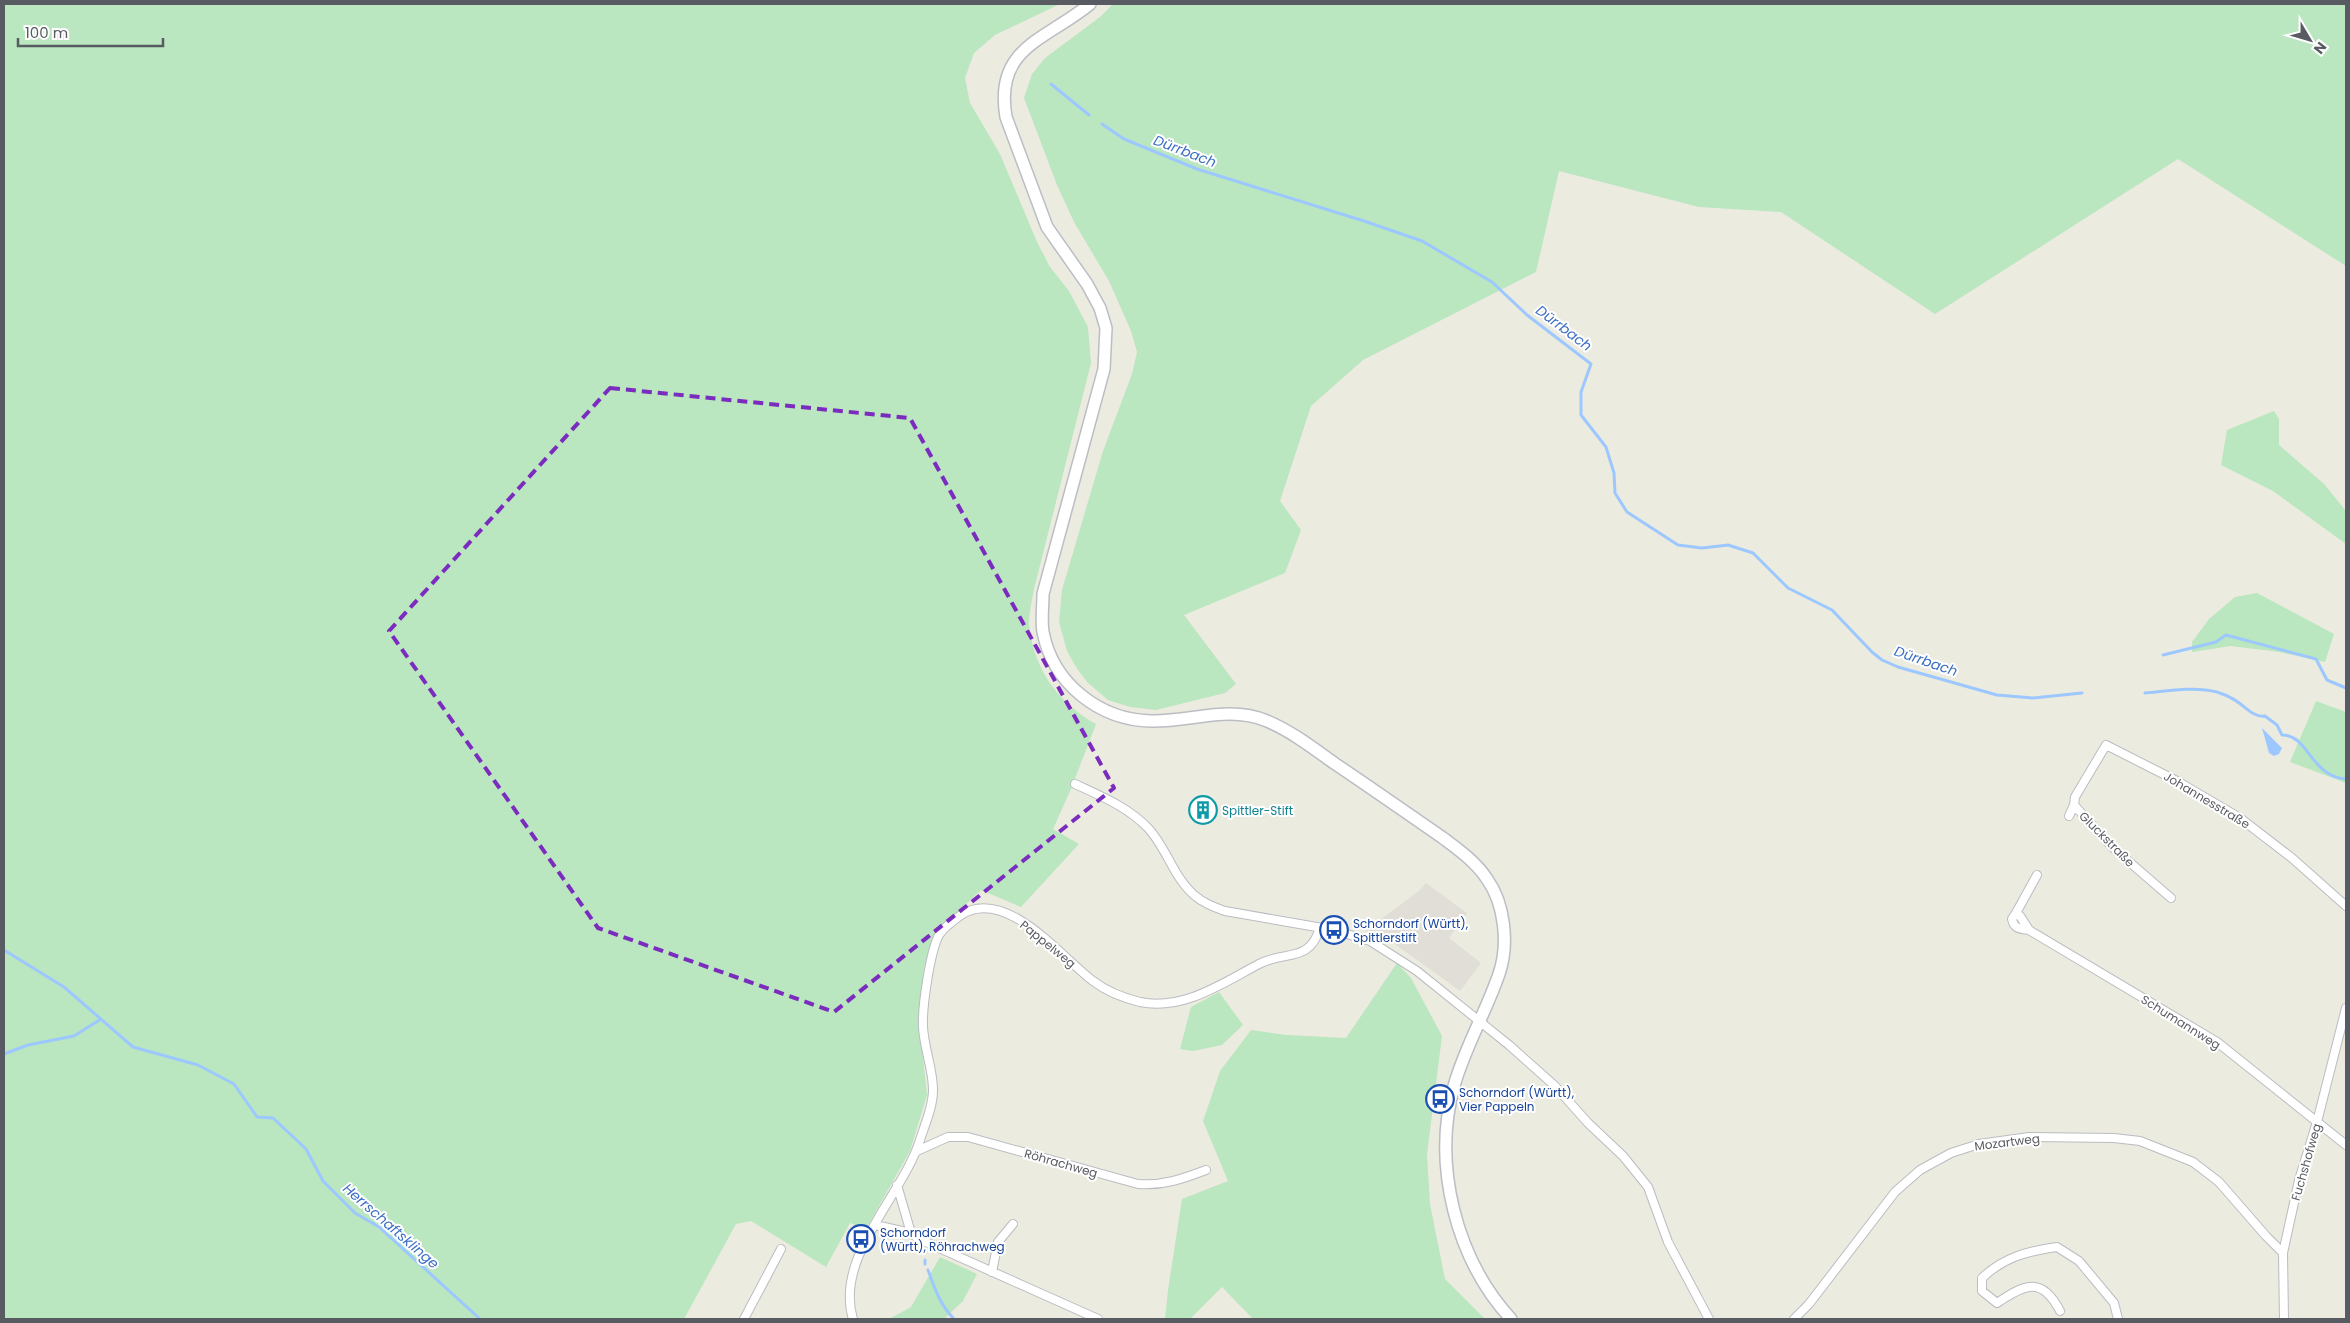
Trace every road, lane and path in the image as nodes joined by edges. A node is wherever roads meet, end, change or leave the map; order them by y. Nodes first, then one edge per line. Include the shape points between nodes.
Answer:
1 (1090, 4) edge
2 (2106, 745) joint
3 (1075, 784) dead end
4 (2074, 805) junction
5 (2069, 816) dead end
6 (2037, 874) dead end
7 (2170, 898) dead end
8 (2346, 906) edge
9 (1320, 928) junction
10 (2346, 1008) edge
11 (1478, 1021) junction
12 (2317, 1122) junction
13 (2346, 1145) edge
14 (916, 1151) junction
15 (1206, 1170) dead end
16 (897, 1185) junction
17 (1013, 1224) dead end
18 (874, 1225) junction
19 (911, 1233) junction
20 (781, 1250) dead end
21 (2283, 1253) junction
22 (992, 1272) junction
23 (2060, 1310) dead end
24 (744, 1319) edge
25 (853, 1319) edge
26 (1098, 1319) edge
27 (1511, 1319) edge
28 (1709, 1319) edge
29 (1794, 1319) edge
30 (2118, 1319) edge
31 (2284, 1319) edge

1 - 11 main road via 1027,47 1013,62 1005,79 1003,98 1006,117 1047,227 1087,284 1106,328 1104,369 1043,594 1043,631 1049,652 1061,674 1077,692 1101,710 1122,718 1151,721 1238,713 1267,722 1296,737 1465,854 1488,879 1498,901 1504,933 1500,972
2 - 4 street, Gluckstraße via 2075,797
2 - 8 street, Johannesstraße via 2240,818
3 - 9 street via 1138,818 1154,834 1193,894 1209,905 1225,911
4 - 5 street
4 - 7 street, Gluckstraße via 2112,847
6 - 12 street, Schumannweg via 2016,913 2029,930 2217,1042
9 - 11 street via 1370,941 1417,971
9 - 14 street, Pappelweg via 1308,950 1267,960 1189,999 1153,1004 1123,997 1094,982 1024,922 1009,914 993,908 965,913 940,934 934,950 923,1027 933,1090 931,1107
10 - 12 street, Fuchshofweg
11 - 27 main road via 1451,1098 1447,1134 1448,1179 1454,1212 1465,1244 1487,1288
11 - 28 street via 1555,1086 1623,1156 1648,1187 1668,1242
12 - 13 street, Schumannweg
12 - 21 street, Fuchshofweg via 2299,1180
14 - 15 street, Röhrachweg via 948,1137 968,1137 1130,1182 1157,1185
14 - 16 street, Pappelweg
16 - 18 street, Pappelweg
16 - 19 street
17 - 22 street via 998,1242
18 - 19 street
18 - 25 street, Pappelweg via 865,1241 850,1286
19 - 22 street
20 - 24 street
21 - 29 street, Mozartweg via 2219,1182 2193,1162 2149,1144 2105,1138 2029,1137 2004,1140 1951,1152 1920,1170 1895,1192
21 - 31 street, Fuchshofweg
22 - 26 street
23 - 30 street via 2053,1297 2034,1285 1997,1303 1982,1291 1982,1278 1995,1266 2027,1251 2057,1247 2078,1261 2114,1303

